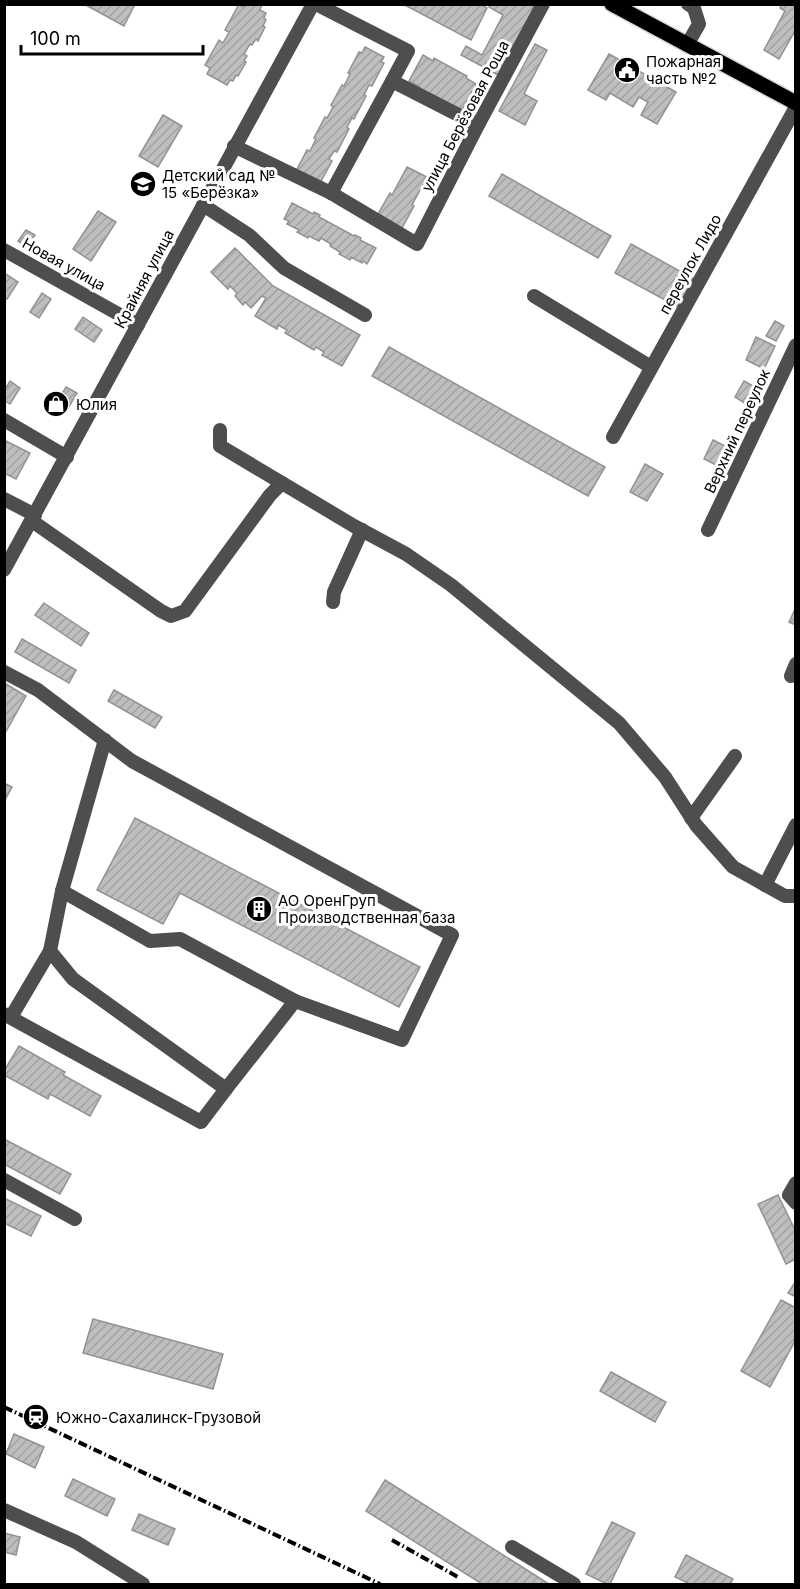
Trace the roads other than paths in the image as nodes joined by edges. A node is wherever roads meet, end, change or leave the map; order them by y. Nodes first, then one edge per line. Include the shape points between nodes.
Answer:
1 (315, 4) edge
2 (543, 4) edge
3 (612, 4) edge
4 (688, 4) edge
5 (687, 45) junction
6 (392, 81) junction
7 (795, 105) edge
8 (478, 125) junction
9 (234, 146) junction
10 (331, 193) junction
11 (203, 205) junction
12 (4, 250) edge
13 (534, 296) dead end
14 (365, 315) dead end
15 (138, 325) junction
16 (795, 345) edge
17 (651, 367) junction
18 (4, 420) edge
19 (220, 430) dead end
20 (613, 436) dead end
21 (67, 457) junction
22 (282, 483) junction
23 (4, 499) edge
24 (34, 518) junction
25 (362, 530) junction
26 (708, 530) dead end
27 (7, 562) edge
28 (333, 602) dead end
29 (4, 672) edge
30 (105, 740) junction
31 (735, 756) dead end
32 (691, 818) junction
33 (795, 825) edge
34 (765, 885) junction
35 (62, 891) junction
36 (795, 896) edge
37 (50, 951) junction
38 (295, 1001) junction
39 (8, 1015) edge
40 (226, 1089) junction
41 (4, 1180) edge
42 (795, 1183) edge
43 (795, 1203) edge
44 (75, 1219) dead end
45 (4, 1510) edge
46 (512, 1547) dead end
47 (143, 1584) edge
48 (574, 1584) edge

1 - 6 street via 408,51
1 - 9 street, Крайняя улица
2 - 8 street, улица Берёзовая Роща
3 - 5 main road
4 - 5 street via 694,8 699,24
5 - 7 main road
6 - 8 street
6 - 10 street
7 - 17 street, переулок Лидо
8 - 10 street, улица Берёзовая Роща via 417,244
9 - 10 street
9 - 11 street, Крайняя улица
11 - 14 street via 249,234 284,268
11 - 15 street, Крайняя улица
12 - 15 street, Новая улица
13 - 17 street
15 - 21 street, Крайняя улица
16 - 26 street, Верхний переулок
17 - 20 street, переулок Лидо
18 - 21 street
19 - 22 street via 220,446
21 - 24 street, Крайняя улица
22 - 24 street via 185,611 171,616
22 - 25 street
23 - 24 street
24 - 27 street, Крайняя улица
25 - 28 street via 334,591
25 - 32 street via 451,585 619,723 665,777
29 - 30 street via 39,690
30 - 35 street
30 - 38 street via 132,761 452,935 402,1040
31 - 32 street
32 - 34 street via 733,867
33 - 34 street
34 - 36 street via 785,897
35 - 37 street
35 - 38 street via 150,941 180,939
37 - 39 street
37 - 40 street via 74,979
38 - 40 street
39 - 40 street via 201,1122
41 - 44 street
42 - 43 street via 789,1195
45 - 47 street via 76,1542
46 - 48 street

